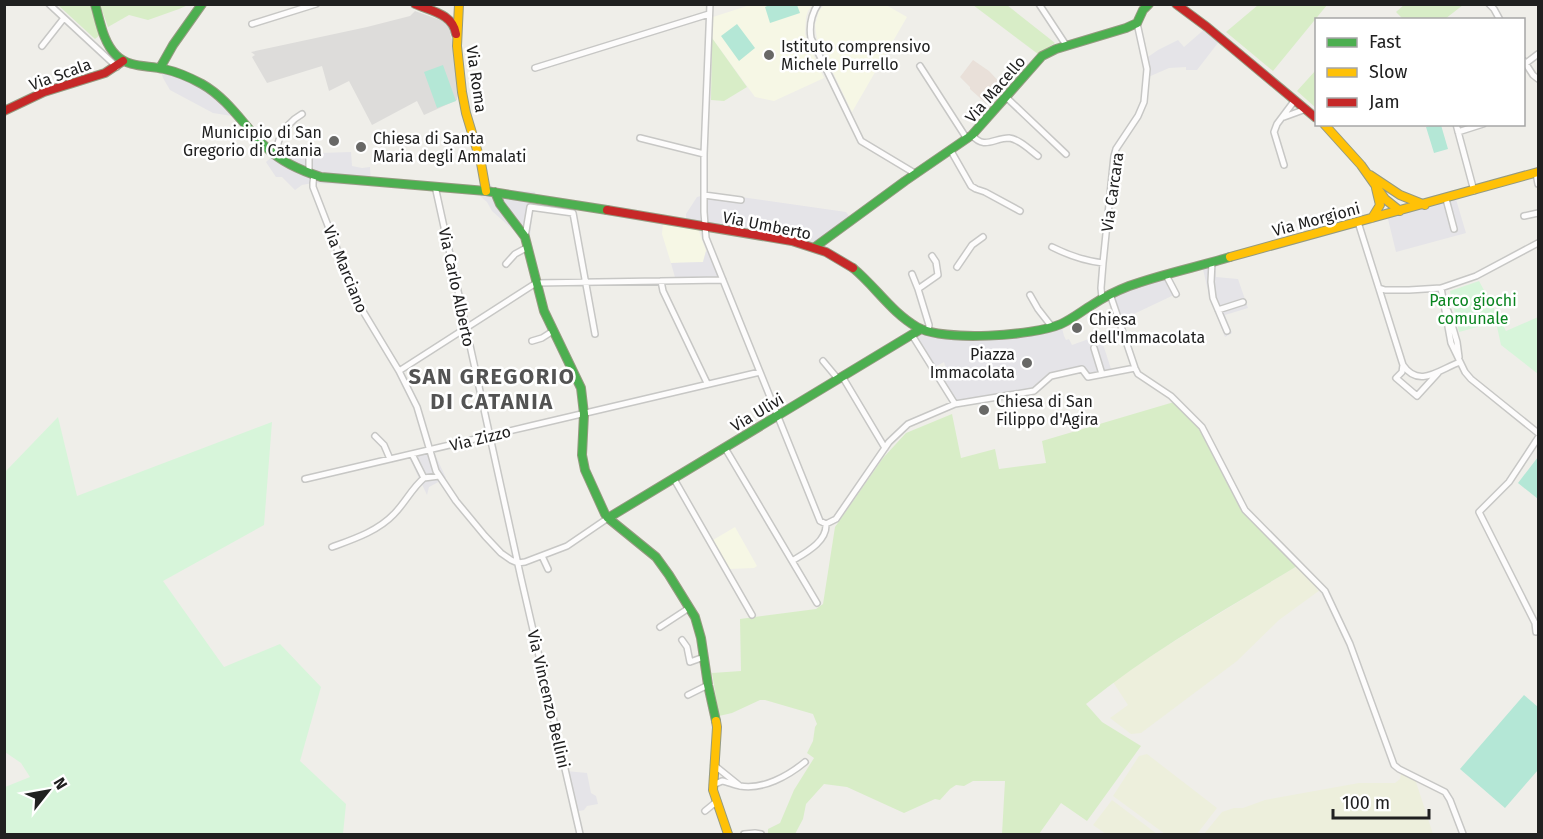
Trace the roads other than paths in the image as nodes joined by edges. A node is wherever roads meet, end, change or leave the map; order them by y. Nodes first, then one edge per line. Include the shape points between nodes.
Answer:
1 (49, 4) edge
2 (95, 4) edge
3 (202, 4) edge
4 (316, 4) edge
5 (415, 4) edge
6 (710, 4) edge
7 (818, 4) edge
8 (1039, 4) edge
9 (1176, 4) edge
10 (1489, 4) edge
11 (459, 6) edge
12 (1145, 6) edge
13 (709, 15) junction
14 (445, 17) junction
15 (64, 18) junction
16 (1499, 18) edge
17 (1137, 23) junction
18 (252, 24) dead end
19 (457, 42) junction
20 (1066, 45) junction
21 (42, 46) dead end
22 (1539, 54) edge
23 (1525, 61) edge
24 (1525, 63) edge
25 (120, 64) junction
26 (920, 66) dead end
27 (160, 68) junction
28 (535, 68) dead end
29 (1539, 79) edge
30 (1006, 97) junction
31 (1295, 100) junction
32 (1306, 109) junction
33 (4, 111) edge
34 (302, 114) dead end
35 (1315, 116) edge
36 (1283, 117) junction
37 (1326, 126) edge
38 (1456, 126) edge
39 (1477, 126) edge
40 (1458, 132) junction
41 (970, 137) junction
42 (640, 138) dead end
43 (951, 151) junction
44 (309, 153) dead end
45 (275, 154) junction
46 (704, 154) junction
47 (1066, 154) dead end
48 (1038, 156) dead end
49 (1284, 165) dead end
50 (1537, 173) edge
51 (915, 174) junction
52 (312, 177) junction
53 (1378, 184) junction
54 (1539, 184) edge
55 (435, 186) junction
56 (486, 191) junction
57 (1474, 191) junction
58 (495, 192) junction
59 (704, 195) junction
60 (1446, 199) junction
61 (741, 200) dead end
62 (1425, 205) junction
63 (1020, 211) dead end
64 (1400, 211) junction
65 (1539, 213) edge
66 (1524, 216) dead end
67 (1372, 218) junction
68 (1358, 222) junction
69 (705, 226) junction
70 (1455, 229) dead end
71 (525, 237) junction
72 (983, 237) dead end
73 (1539, 243) edge
74 (815, 247) junction
75 (1052, 247) dead end
76 (528, 248) junction
77 (933, 256) dead end
78 (1212, 262) junction
79 (1103, 263) junction
80 (506, 264) dead end
81 (957, 267) dead end
82 (912, 274) dead end
83 (1166, 275) junction
84 (723, 280) junction
85 (661, 281) junction
86 (584, 282) junction
87 (536, 283) junction
88 (1379, 288) junction
89 (1441, 288) junction
90 (918, 289) junction
91 (1176, 294) dead end
92 (1030, 295) dead end
93 (1106, 296) junction
94 (1243, 302) dead end
95 (1218, 310) junction
96 (1052, 327) junction
97 (466, 328) junction
98 (553, 331) junction
99 (924, 331) junction
100 (1227, 331) dead end
101 (595, 334) dead end
102 (912, 335) junction
103 (532, 341) dead end
104 (1094, 348) dead end
105 (823, 361) dead end
106 (1460, 362) junction
107 (1403, 365) junction
108 (1135, 368) junction
109 (399, 371) junction
110 (760, 372) junction
111 (1439, 372) junction
112 (1102, 374) junction
113 (840, 378) junction
114 (707, 383) junction
115 (955, 404) junction
116 (584, 414) junction
117 (778, 416) junction
118 (1539, 433) edge
119 (490, 435) junction
120 (375, 436) dead end
121 (1539, 438) edge
122 (725, 448) junction
123 (885, 448) junction
124 (429, 450) junction
125 (412, 454) junction
126 (390, 459) junction
127 (441, 478) junction
128 (304, 479) dead end
129 (422, 479) junction
130 (674, 479) junction
131 (608, 518) junction
132 (826, 524) junction
133 (332, 547) dead end
134 (542, 556) junction
135 (792, 561) junction
136 (518, 563) junction
137 (548, 569) dead end
138 (818, 603) dead end
139 (689, 608) junction
140 (753, 615) dead end
141 (660, 627) dead end
142 (1536, 632) dead end
143 (682, 640) dead end
144 (704, 657) junction
145 (708, 685) junction
146 (688, 694) dead end
147 (805, 762) dead end
148 (714, 765) junction
149 (713, 785) junction
150 (742, 787) junction
151 (716, 802) junction
152 (705, 812) dead end
153 (580, 834) edge
154 (728, 834) edge
155 (744, 834) edge
156 (761, 834) edge
157 (1463, 834) edge

1 - 15 street
2 - 25 street
3 - 27 street
4 - 18 street
5 - 14 street
6 - 13 street
7 - 51 street via 810,20 811,38 861,141
8 - 20 street
9 - 31 street
10 - 16 street
11 - 14 street via 455,14
11 - 19 street, Via Roma
12 - 17 street
13 - 28 street
13 - 46 street
14 - 19 street via 455,26
15 - 21 street
15 - 25 street
17 - 20 street, Via Macello
17 - 79 street, Via Carcara via 1147,69 1144,102 1114,156
19 - 56 street, Via Roma via 464,103
20 - 30 street, Via Macello via 1042,56
22 - 23 street
24 - 29 street
25 - 27 street
25 - 33 street, Via Scala via 35,95
26 - 41 street
27 - 45 street via 206,86 228,103
30 - 41 street, Via Macello
30 - 47 street
31 - 32 street
31 - 36 street
32 - 35 street
32 - 36 street
34 - 45 street via 293,119 278,141
36 - 49 street via 1274,132
37 - 53 street
38 - 40 street
39 - 40 street
40 - 57 street
41 - 43 street, Via Macello
41 - 48 street via 985,143 1009,138
42 - 46 street
43 - 51 street, Via Macello
43 - 63 street via 971,186
44 - 52 street
45 - 52 street
46 - 59 street
50 - 54 street
50 - 57 street, Via Morgioni
51 - 74 street, Via Macello
52 - 55 street
52 - 109 street, Via Marciano via 358,303
53 - 62 street
53 - 64 street via 1397,200
53 - 67 street via 1380,205
55 - 56 street
55 - 97 street, Via Carlo Alberto
56 - 58 street, Via Umberto
57 - 60 street, Via Morgioni
58 - 69 street, Via Umberto
58 - 71 street
59 - 61 street
59 - 69 street
60 - 62 street, Via Morgioni
60 - 70 street
62 - 64 street, Via Morgioni
64 - 67 street, Via Morgioni
65 - 66 street
67 - 68 street, Via Morgioni
68 - 78 street, Via Morgioni
68 - 88 street
69 - 74 street, Via Umberto
69 - 84 street
71 - 76 street
71 - 86 street via 530,207 573,213
72 - 81 street via 972,245
73 - 89 street via 1476,276
74 - 99 street, Via Umberto via 856,270
75 - 79 street
76 - 80 street
76 - 87 street
77 - 90 street via 938,275
78 - 83 street, Via Morgioni
78 - 95 street via 1211,282
79 - 93 street, Via Carcara via 1101,288
82 - 90 street
83 - 91 street
83 - 93 street, Via Morgioni
84 - 85 street
84 - 110 street
85 - 86 street
85 - 114 street
86 - 87 street
86 - 101 street
87 - 97 street
87 - 98 street
88 - 89 street
88 - 107 street
89 - 106 street via 1451,343
90 - 99 street via 929,325
92 - 96 street
93 - 96 street
93 - 108 street, Via Carcara
94 - 95 street
95 - 100 street
96 - 99 street via 984,335
97 - 109 street
97 - 119 street, Via Carlo Alberto
98 - 103 street
98 - 116 street via 581,388
99 - 102 street, Via Ulivi
102 - 113 street, Via Ulivi
102 - 115 street
104 - 112 street
105 - 113 street
106 - 111 street
106 - 118 street via 1471,379
107 - 111 street via 1417,377
107 - 111 street via 1396,378 1418,396
108 - 112 street
108 - 157 street via 1202,427 1245,510 1325,591 1350,644 1394,765 1445,792
109 - 124 street, Via Marciano via 417,407
110 - 114 street, Via Zizzo
110 - 117 street
112 - 115 street via 1088,377 1082,369 1051,376 1034,391
113 - 117 street, Via Ulivi
113 - 123 street
114 - 116 street, Via Zizzo
115 - 123 street via 908,424
116 - 119 street, Via Zizzo
116 - 131 street via 585,470
117 - 122 street, Via Ulivi
117 - 132 street via 820,521
119 - 124 street, Via Zizzo
119 - 136 street, Via Carlo Alberto
120 - 126 street
121 - 142 street via 1509,482 1479,512
122 - 130 street, Via Ulivi
122 - 135 street
123 - 132 street via 836,519
124 - 125 street, Via Zizzo
124 - 127 street, Via Marciano
125 - 126 street, Via Zizzo
125 - 129 street
126 - 128 street, Via Zizzo
127 - 129 street
127 - 136 street, Via Marciano via 485,536 501,553
129 - 133 street via 384,523
130 - 131 street, Via Ulivi
130 - 140 street
131 - 134 street via 567,546
131 - 139 street via 656,557
132 - 135 street via 824,535 813,548
134 - 136 street
134 - 137 street
135 - 138 street
136 - 153 street, Via Vincenzo Bellini
139 - 141 street
139 - 144 street
143 - 144 street via 690,662
144 - 145 street
145 - 146 street
145 - 148 street via 717,726
147 - 150 street via 769,783
148 - 149 street
148 - 150 street
149 - 150 street via 722,780
149 - 151 street
151 - 152 street
151 - 154 street
155 - 156 street

